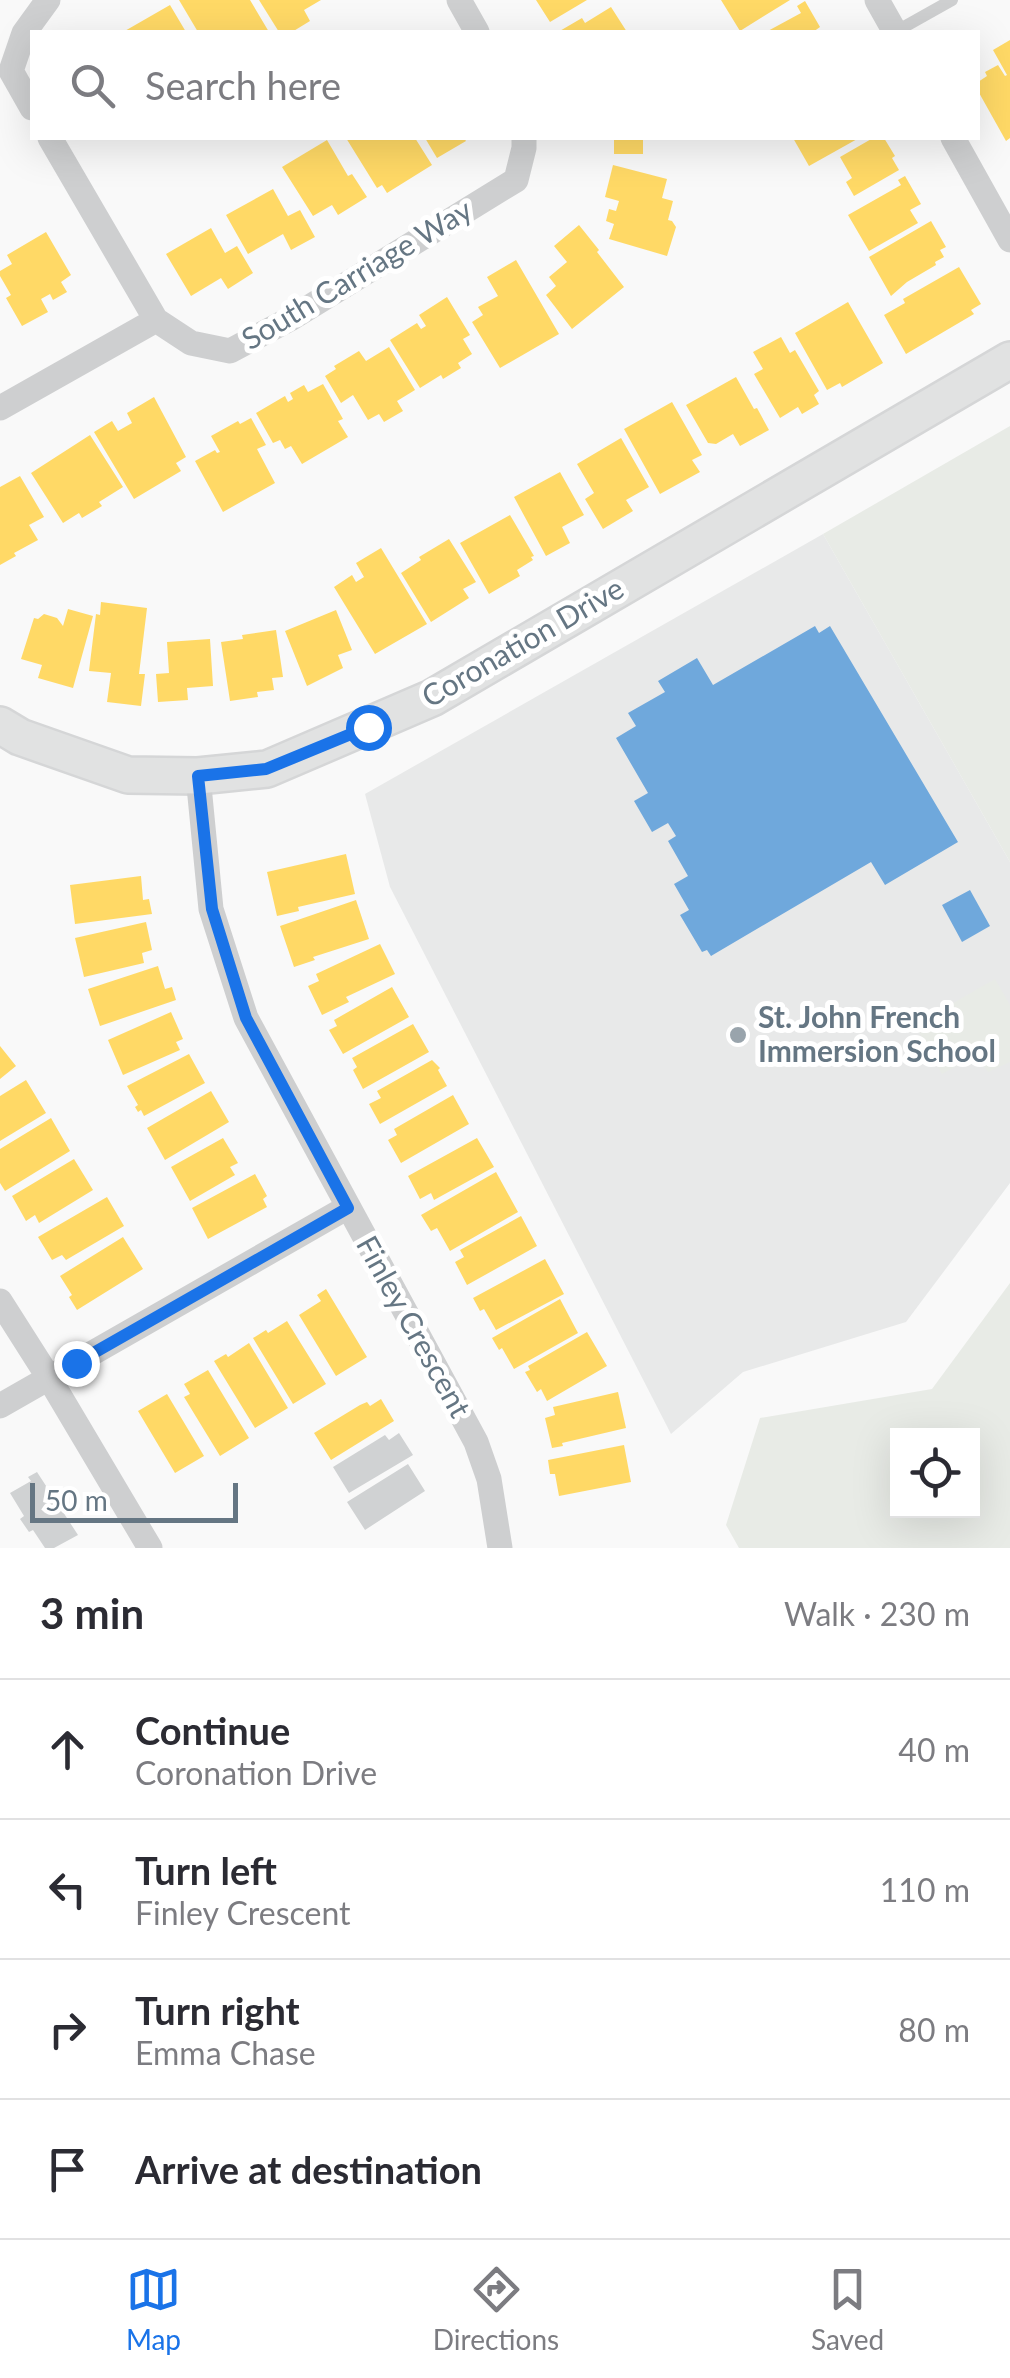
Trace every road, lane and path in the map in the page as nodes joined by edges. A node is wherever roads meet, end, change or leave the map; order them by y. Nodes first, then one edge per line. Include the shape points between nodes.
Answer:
1 (48, 0) edge
2 (459, 0) edge
3 (876, 0) edge
4 (952, 0) edge
5 (477, 30) edge
6 (894, 30) edge
7 (899, 30) edge
8 (30, 104) edge
9 (51, 140) edge
10 (524, 140) edge
11 (954, 140) edge
12 (1010, 240) edge
13 (156, 320) junction
14 (1010, 360) edge
15 (0, 408) edge
16 (0, 725) edge
17 (198, 776) junction
18 (348, 1208) junction
19 (0, 1302) edge
20 (49, 1378) junction
21 (0, 1406) edge
22 (150, 1548) edge
23 (500, 1548) edge

1 - 8 street via 24,34 11,71
2 - 5 street
3 - 6 street
4 - 7 lane
9 - 13 street, South Carriage Way
10 - 13 street, South Carriage Way via 516,180 230,351 191,344
11 - 12 street
13 - 15 street
14 - 17 street, Coronation Drive via 432,698 266,769
16 - 17 street, Coronation Drive via 128,775
17 - 18 street, Finley Crescent via 212,909 246,1018
18 - 20 street
18 - 23 street, Finley Crescent via 476,1442
19 - 20 street
20 - 21 street
20 - 22 street

